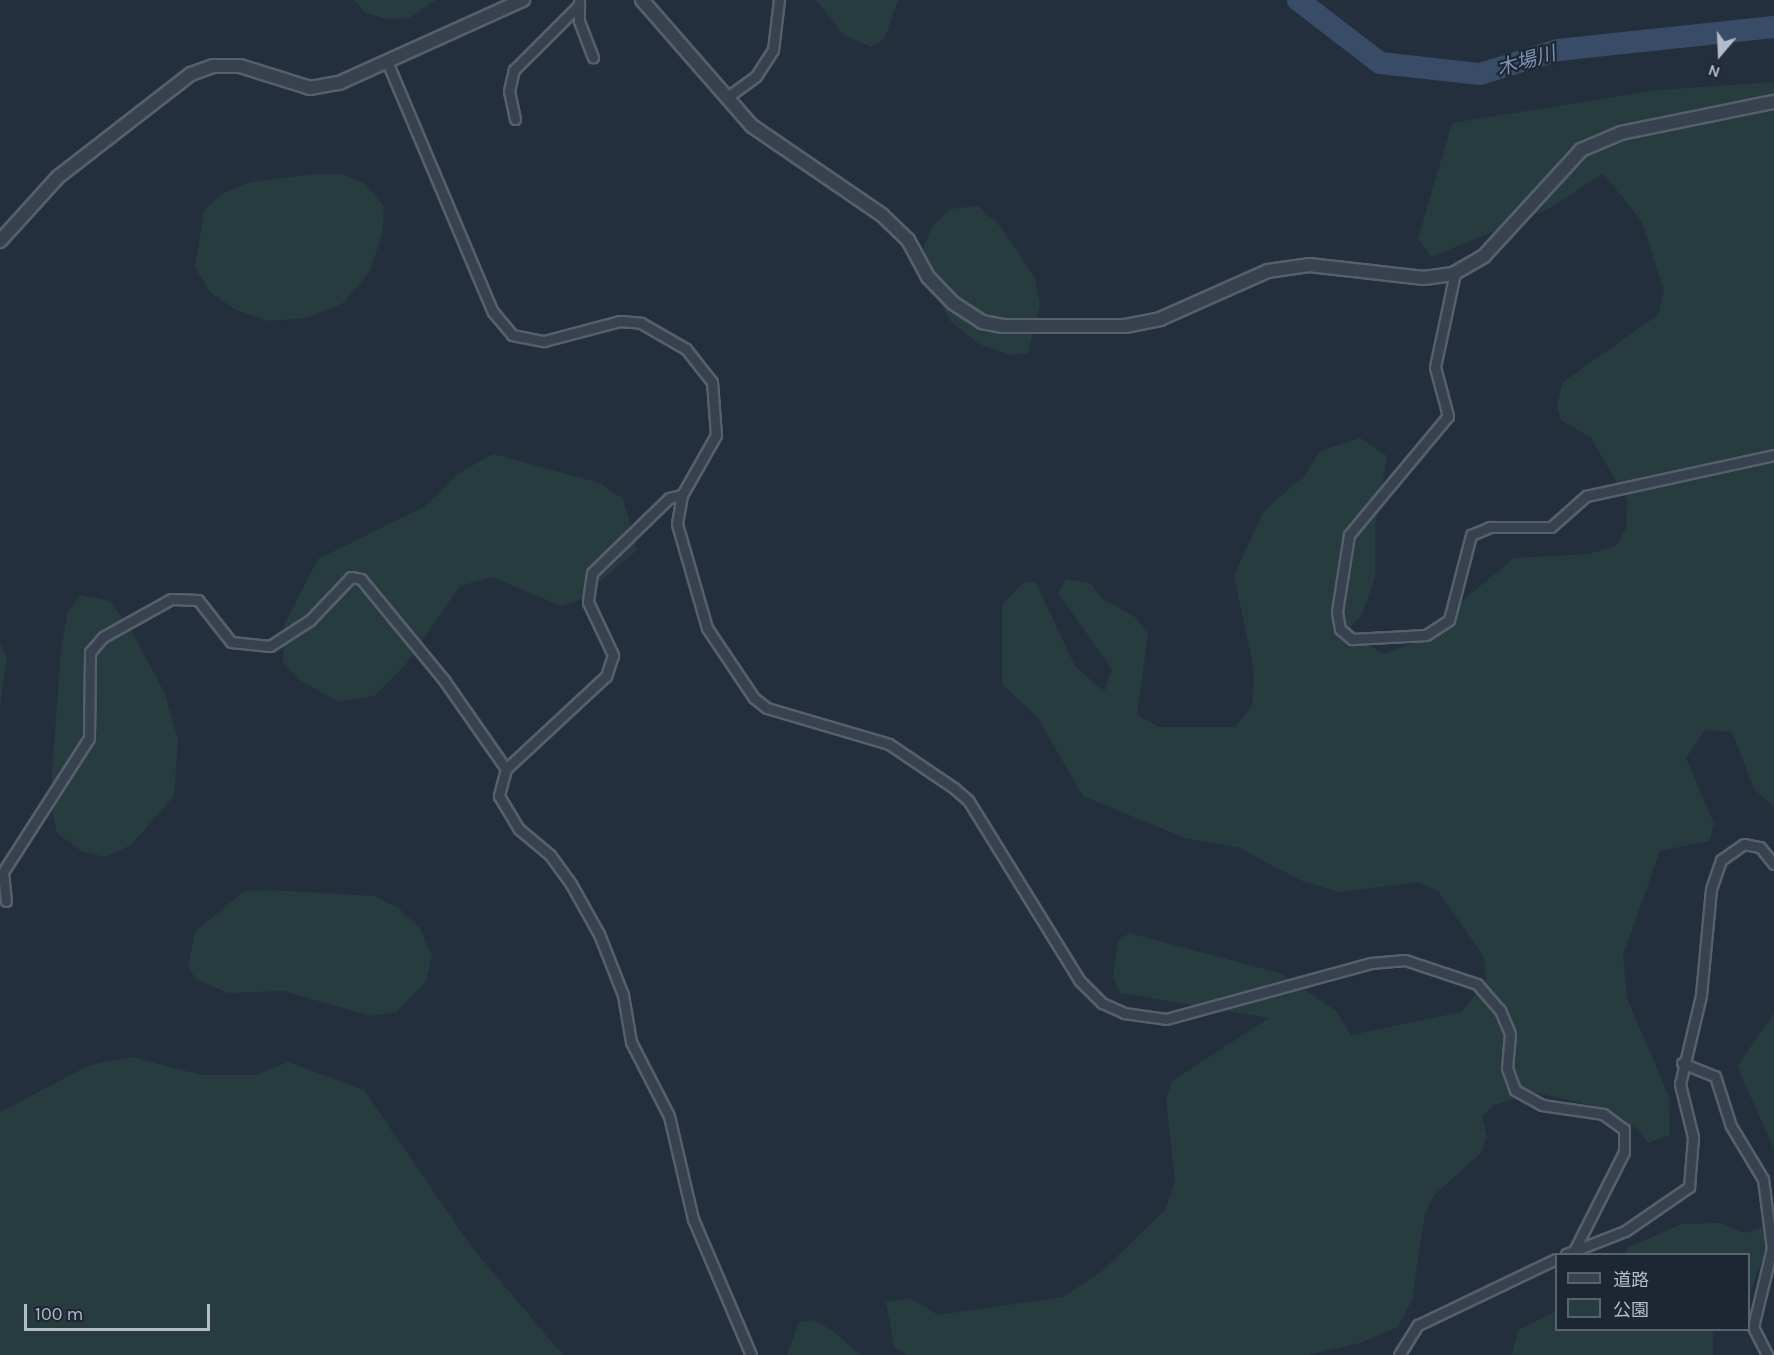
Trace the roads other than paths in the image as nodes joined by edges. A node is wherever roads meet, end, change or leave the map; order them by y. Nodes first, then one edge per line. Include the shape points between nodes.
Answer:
1 (523, 0) edge
2 (642, 0) edge
3 (779, 0) edge
4 (579, 3) edge
5 (593, 57) dead end
6 (388, 64) junction
7 (726, 98) junction
8 (1774, 102) edge
9 (515, 119) dead end
10 (0, 242) edge
11 (1455, 273) junction
12 (1774, 455) edge
13 (682, 495) junction
14 (506, 769) junction
15 (1774, 864) edge
16 (0, 897) edge
17 (1682, 1063) junction
18 (1570, 1252) edge
19 (1555, 1260) edge
20 (751, 1355) edge
21 (1398, 1355) edge
22 (1767, 1355) edge

1 - 6 street
2 - 7 street
3 - 7 street via 773,50 756,76
4 - 5 street via 579,21
4 - 9 street via 514,70 509,91
6 - 10 street via 310,88 240,66 213,66 191,74 58,177
6 - 13 street via 493,312 512,335 544,340 620,321 641,323 686,349 712,382 716,435
7 - 11 street via 782,151 882,215 908,240 928,277 982,322 1125,326 1160,319 1268,271 1309,265 1424,278
8 - 11 street via 1621,132 1581,150 1484,256
11 - 12 street via 1435,367 1448,416 1349,535 1336,612 1340,629 1352,639 1426,635 1449,620 1471,535 1490,527 1551,527 1586,496
13 - 14 street via 669,498 592,573 588,602 613,655 606,676
13 - 18 street via 677,524 682,555 707,628 740,682 767,708 889,744 961,794 1080,981 1102,1003 1124,1013 1166,1019 1371,963 1406,960 1477,984 1500,1010 1510,1034 1507,1068 1515,1090 1542,1105 1603,1114 1624,1129 1624,1152
14 - 16 street via 444,680 361,579 351,577 310,620 270,646 231,642 198,600 171,598 103,637 90,652 89,738 15,847 0,881 6,901
14 - 20 street via 499,796 509,815 550,855 599,934 622,995 631,1042 669,1116 693,1219
15 - 17 street via 1760,847 1744,844 1721,860 1711,889 1701,995
17 - 18 street via 1680,1084 1693,1137 1689,1187 1625,1231
17 - 22 street via 1715,1076 1731,1125 1763,1179 1772,1248 1753,1326
19 - 21 street via 1418,1324

